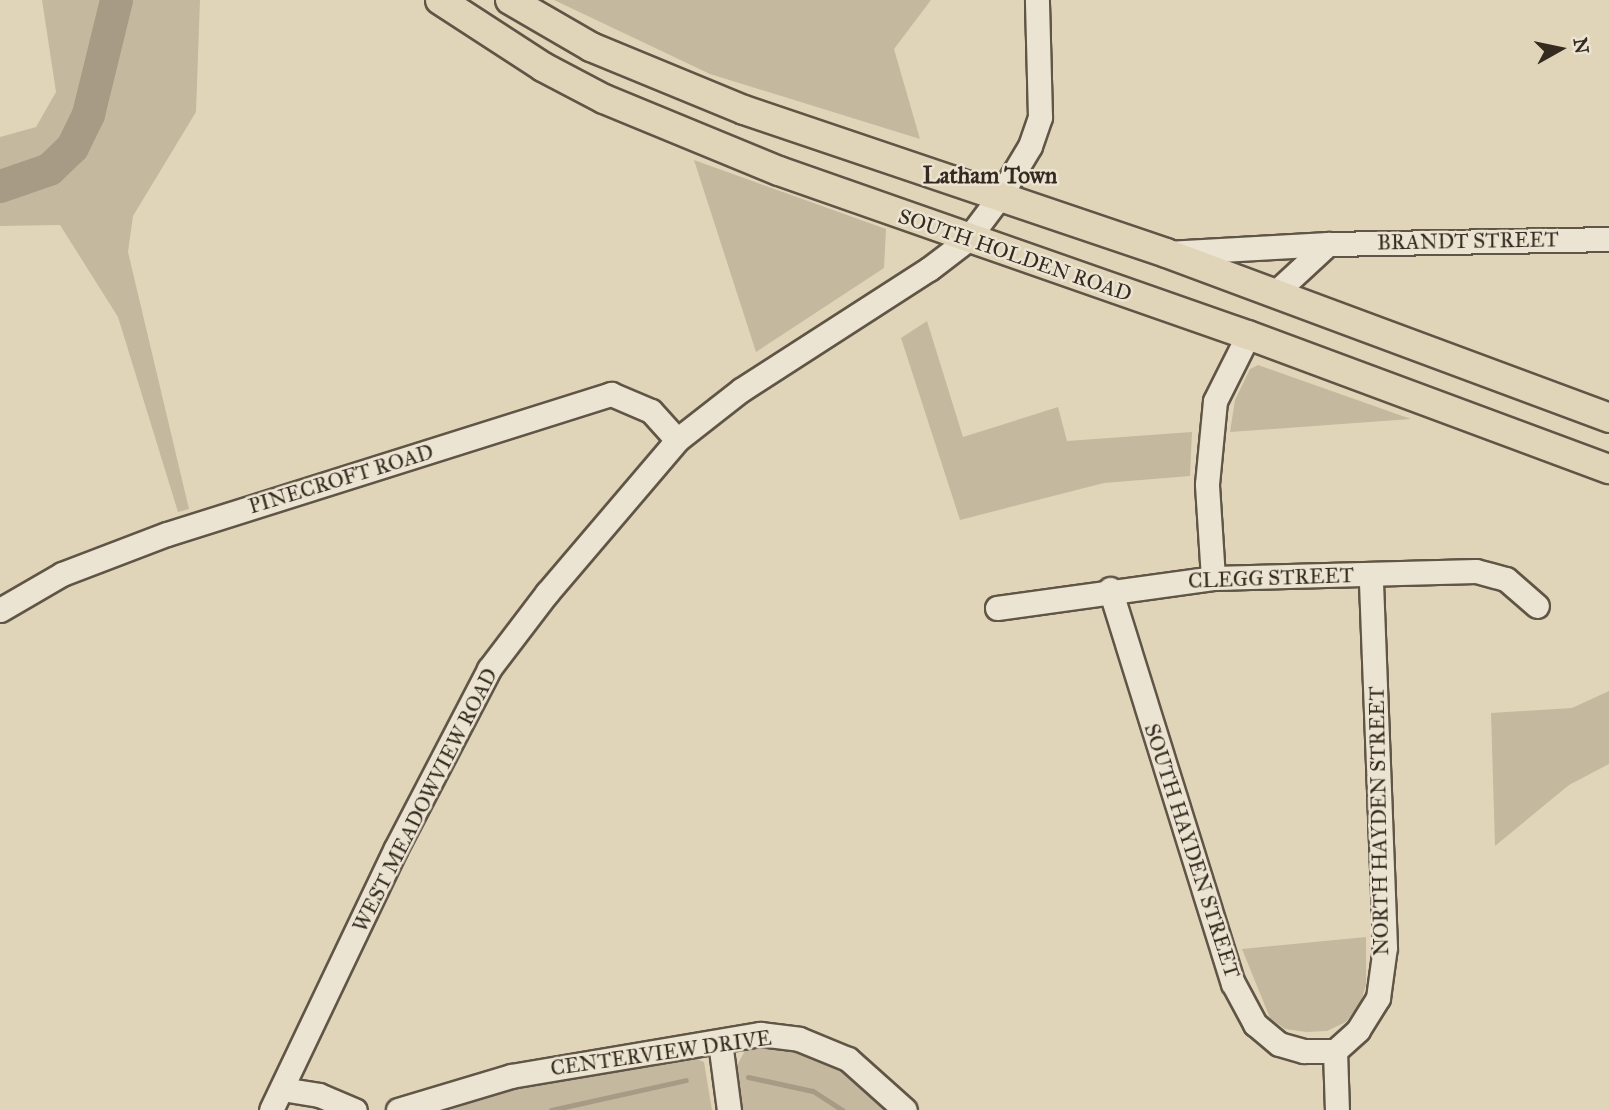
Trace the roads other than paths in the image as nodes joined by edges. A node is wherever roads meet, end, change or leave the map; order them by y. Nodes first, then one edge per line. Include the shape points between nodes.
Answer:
1 (440, 0) edge
2 (510, 0) edge
3 (1037, 0) edge
4 (1000, 196) junction
5 (1609, 239) edge
6 (967, 240) junction
7 (1328, 244) junction
8 (1166, 253) junction
9 (1276, 292) junction
10 (1248, 335) junction
11 (1609, 418) edge
12 (677, 440) junction
13 (1609, 469) edge
14 (1371, 575) junction
15 (1213, 578) junction
16 (1110, 589) junction
17 (1537, 606) dead end
18 (997, 608) dead end
19 (0, 610) edge
20 (720, 1042) junction
21 (1335, 1051) junction
22 (276, 1100) edge
23 (299, 1110) edge
24 (355, 1110) edge
25 (398, 1110) edge
26 (729, 1110) edge
27 (905, 1110) edge
28 (1338, 1110) edge

1 - 6 main road, SOUTH HOLDEN ROAD via 543,67 604,99 779,171
2 - 4 main road via 591,47 656,76
3 - 4 street, WEST MEADOWVIEW ROAD via 1040,117 1030,146
4 - 6 street, WEST MEADOWVIEW ROAD
4 - 8 main road
5 - 7 street, BRANDT STREET
6 - 10 main road, SOUTH HOLDEN ROAD
6 - 12 street, WEST MEADOWVIEW ROAD via 915,280 741,390
7 - 8 street, BRANDT STREET
7 - 9 street
8 - 9 main road
9 - 11 main road
10 - 13 main road, SOUTH HOLDEN ROAD
10 - 15 street via 1215,401 1207,484
12 - 19 street, PINECROFT ROAD via 651,411 611,394 167,534 62,574
12 - 22 street, WEST MEADOWVIEW ROAD via 489,669 396,848
14 - 15 street, CLEGG STREET
14 - 17 street, CLEGG STREET via 1476,572 1506,579
14 - 21 street, NORTH HAYDEN STREET via 1385,947 1378,998 1358,1030
15 - 16 street, CLEGG STREET
16 - 18 street, CLEGG STREET
16 - 21 street, SOUTH HAYDEN STREET via 1233,983 1255,1024 1279,1044 1304,1051
20 - 25 street, CENTERVIEW DRIVE via 511,1076
20 - 26 street
20 - 27 street, CENTERVIEW DRIVE via 760,1034 826,1048 855,1065
21 - 28 street
22 - 23 street
22 - 24 street via 319,1095

